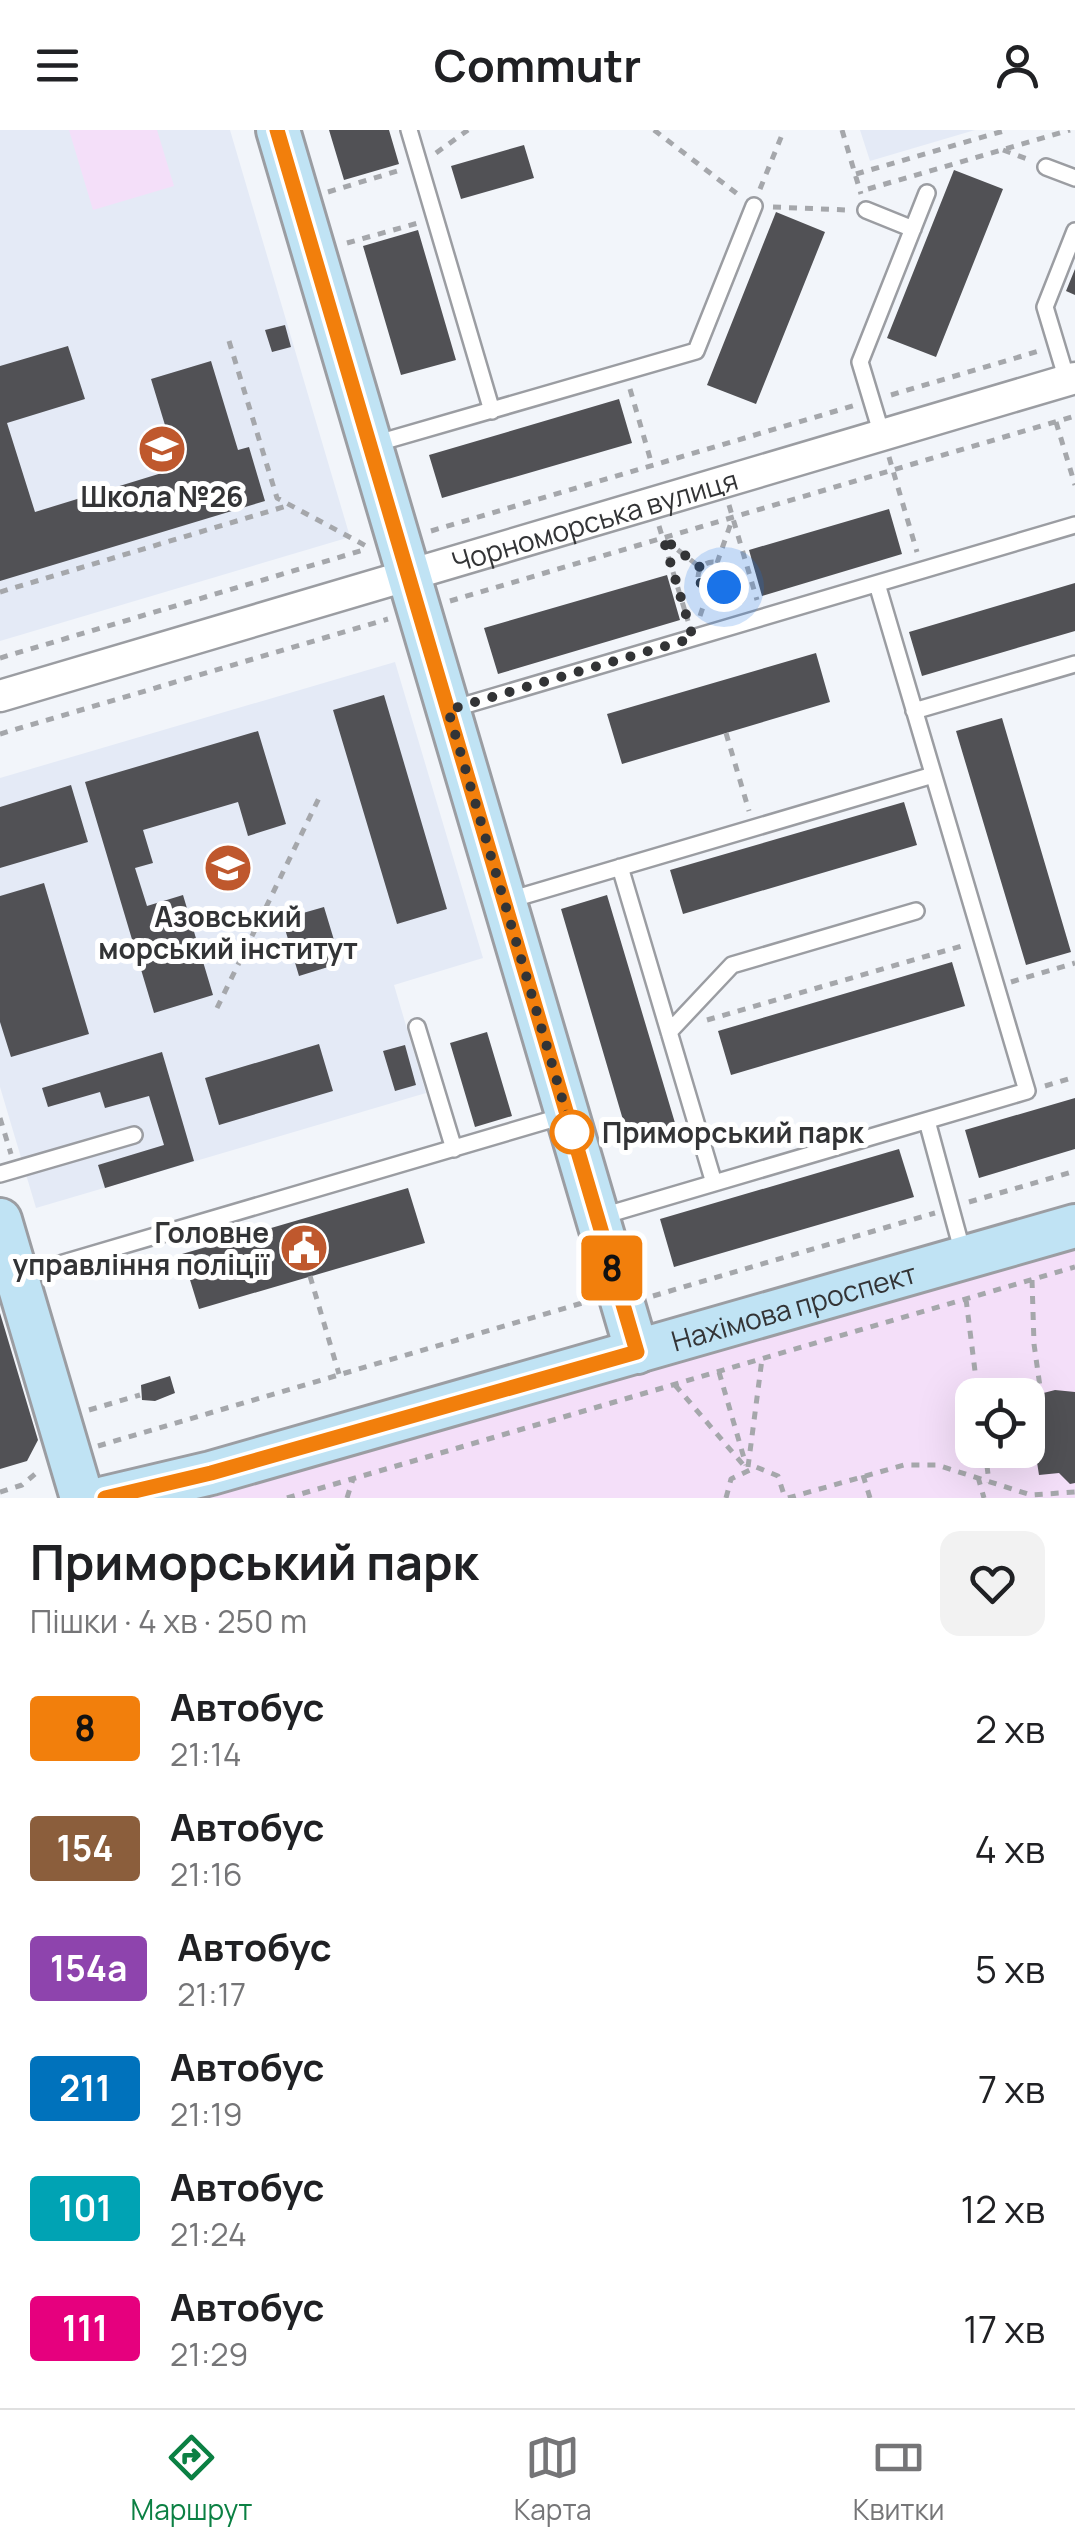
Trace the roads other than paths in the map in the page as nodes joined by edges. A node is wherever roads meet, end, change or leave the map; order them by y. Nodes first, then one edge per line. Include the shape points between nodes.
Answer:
1 (278, 130) edge
2 (409, 130) edge
3 (1046, 167) road end
4 (1075, 178) edge
5 (927, 194) dead end
6 (754, 206) road end
7 (866, 210) road end
8 (913, 229) junction
9 (1075, 231) edge
10 (1071, 379) edge
11 (492, 411) junction
12 (882, 435) junction
13 (370, 446) junction
14 (1075, 525) edge
15 (408, 575) junction
16 (876, 584) junction
17 (1075, 664) edge
18 (0, 696) edge
19 (448, 710) junction
20 (914, 711) junction
21 (934, 775) junction
22 (620, 867) junction
23 (504, 901) junction
24 (916, 911) dead end
25 (417, 1027) dead end
26 (668, 1032) junction
27 (567, 1115) junction
28 (927, 1120) junction
29 (134, 1134) dead end
30 (454, 1149) junction
31 (8, 1172) edge
32 (714, 1184) junction
33 (597, 1218) junction
34 (0, 1220) edge
35 (1075, 1226) edge
36 (964, 1257) junction
37 (8, 1280) edge
38 (637, 1352) junction
39 (82, 1498) edge
40 (105, 1498) edge

1 - 13 main road
2 - 11 lane
3 - 4 lane
5 - 8 lane
6 - 11 lane via 696,352
7 - 8 lane
8 - 12 lane via 860,362
9 - 10 lane via 1045,308
10 - 12 street, Чорноморська вулиця
11 - 13 lane
12 - 15 street, Чорноморська вулиця
13 - 15 main road
14 - 16 lane
15 - 18 street, Чорноморська вулиця
15 - 19 main road
16 - 19 lane
16 - 20 lane
17 - 20 lane
19 - 23 main road
20 - 21 lane
21 - 22 lane
21 - 28 lane via 1027,1091
22 - 23 lane
22 - 26 lane
23 - 27 main road
24 - 26 lane via 732,965
25 - 30 lane
26 - 32 lane
27 - 30 lane
27 - 33 main road
28 - 32 lane
28 - 36 lane
29 - 31 lane
30 - 37 lane
32 - 33 lane
33 - 38 main road
34 - 37 main road
35 - 36 main road, Нахімова проспект
36 - 38 main road, Нахімова проспект
37 - 39 main road
38 - 40 main road, Нахімова проспект

